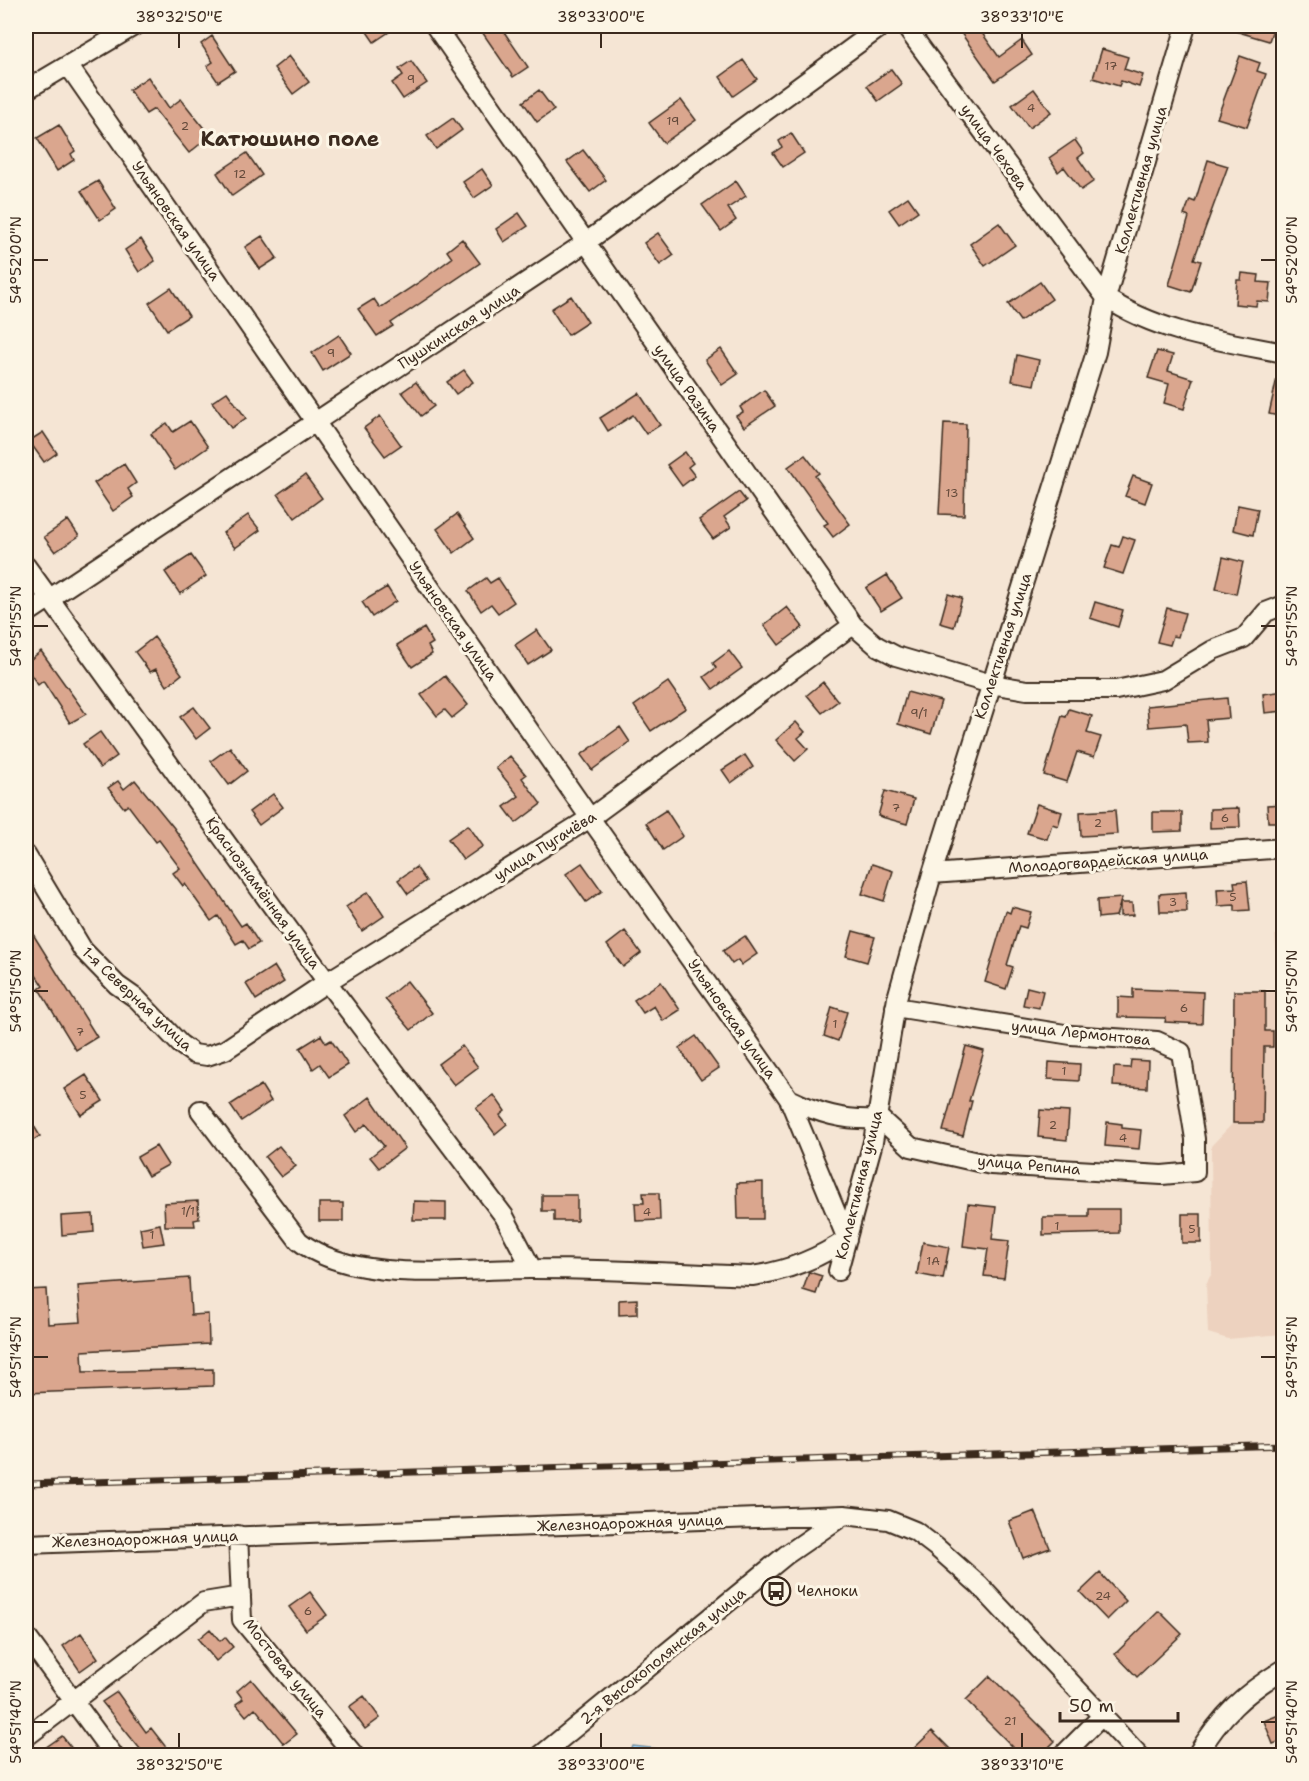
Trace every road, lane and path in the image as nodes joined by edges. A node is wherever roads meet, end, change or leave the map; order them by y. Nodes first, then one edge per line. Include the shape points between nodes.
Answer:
1 (134, 26) edge
2 (435, 26) edge
3 (882, 26) edge
4 (906, 26) edge
5 (1186, 26) edge
6 (68, 65) junction
7 (26, 90) edge
8 (585, 243) junction
9 (1106, 298) junction
10 (1284, 353) edge
11 (315, 421) junction
12 (26, 566) edge
13 (48, 600) junction
14 (1284, 604) edge
15 (26, 614) edge
16 (853, 625) junction
17 (991, 684) junction
18 (590, 818) junction
19 (1284, 848) edge
20 (26, 855) edge
21 (932, 874) junction
22 (327, 982) junction
23 (896, 1007) junction
24 (225, 1050) joint
25 (789, 1099) junction
26 (200, 1110) dead end
27 (877, 1117) junction
28 (1195, 1172) joint
29 (847, 1239) junction
30 (532, 1269) junction
31 (838, 1271) dead end
32 (844, 1515) junction
33 (238, 1535) junction
34 (26, 1544) edge
35 (242, 1596) junction
36 (26, 1636) edge
37 (1284, 1670) edge
38 (72, 1701) junction
39 (1101, 1717) junction
40 (26, 1737) edge
41 (114, 1755) edge
42 (355, 1755) edge
43 (540, 1755) edge
44 (1062, 1755) edge
45 (1140, 1755) edge
46 (1196, 1755) edge

1 - 6 street
2 - 8 street, улица Разина
3 - 8 street, Пушкинская улица
4 - 9 street, улица Чехова
5 - 9 street, Коллективная улица
6 - 7 street
6 - 11 street, Ульяновская улица
8 - 11 street, Пушкинская улица
8 - 16 street, улица Разина
9 - 10 street via 1131,314 1176,330
9 - 17 street, Коллективная улица via 1096,352
11 - 13 street, Пушкинская улица
11 - 18 street, Ульяновская улица
12 - 13 street, Краснознамённая улица
13 - 15 street, Пушкинская улица
13 - 22 street, Краснознамённая улица
14 - 17 street, улица Разина via 1266,612 1244,639 1213,650 1163,680 1116,690 1028,690
16 - 17 street, улица Разина via 896,656
16 - 18 street, улица Пугачёва
17 - 21 street, Коллективная улица
18 - 22 street, улица Пугачёва
18 - 25 street, Ульяновская улица
19 - 21 street, Молодогвардейская улица
20 - 24 street, 1-я Северная улица via 82,950 117,985 194,1053 207,1056
21 - 23 street, Коллективная улица
22 - 24 street, улица Пугачёва
22 - 30 street, Краснознамённая улица via 504,1216
23 - 27 street, Коллективная улица
23 - 28 street, улица Лермонтова via 1071,1035 1157,1041 1181,1052 1195,1139
25 - 27 street via 822,1114 858,1120
25 - 29 street, Ульяновская улица
26 - 30 street via 298,1241 314,1253 336,1261 413,1273
27 - 28 street, улица Репина via 911,1147 991,1165 1162,1174
27 - 29 street, Коллективная улица
29 - 30 street via 825,1254 752,1276
29 - 31 street, Коллективная улица
32 - 33 street, Железнодорожная улица
32 - 39 street, Железнодорожная улица via 888,1520 915,1531 979,1585
32 - 43 street, 2-я Высокополянская улица via 786,1555
33 - 34 street, Железнодорожная улица
33 - 35 street, Мостовая улица
35 - 38 street via 204,1602
35 - 42 street, Мостовая улица via 242,1620
36 - 38 street
37 - 46 street via 1245,1694
38 - 40 street
38 - 41 street
39 - 44 street
39 - 45 street, Железнодорожная улица

